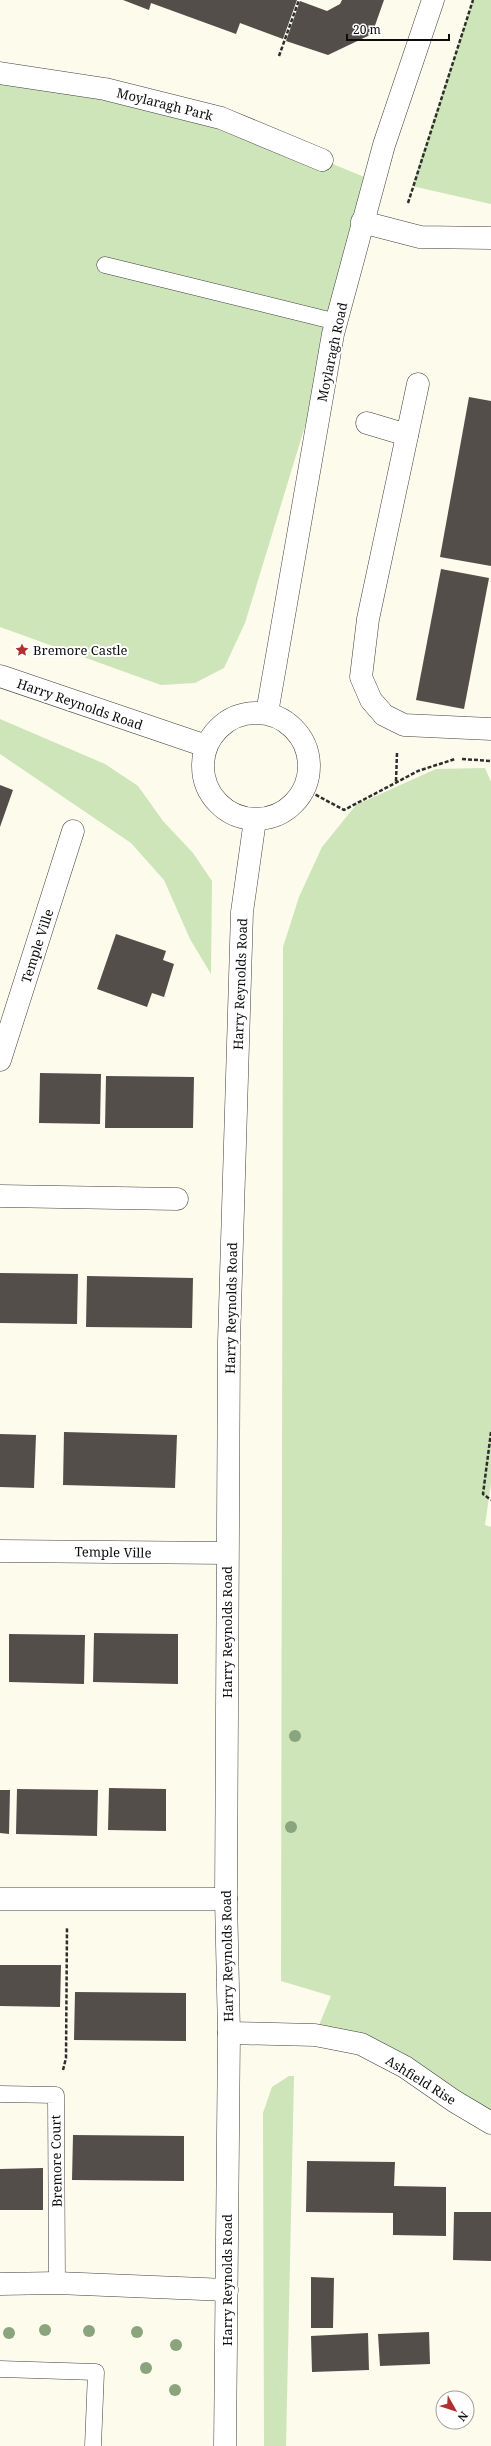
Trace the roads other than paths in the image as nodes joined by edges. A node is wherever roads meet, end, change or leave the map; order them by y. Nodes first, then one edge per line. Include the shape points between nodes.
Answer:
1 (434, 0) edge
2 (0, 73) edge
3 (322, 160) dead end
4 (362, 222) junction
5 (491, 238) edge
6 (105, 265) dead end
7 (336, 322) junction
8 (418, 384) dead end
9 (367, 423) dead end
10 (407, 434) junction
11 (0, 676) edge
12 (267, 713) junction
13 (491, 729) edge
14 (206, 746) junction
15 (255, 820) junction
16 (73, 831) dead end
17 (0, 1060) edge
18 (0, 1196) edge
19 (177, 1199) dead end
20 (0, 1551) edge
21 (227, 1553) junction
22 (0, 1899) edge
23 (226, 1899) junction
24 (229, 2033) junction
25 (0, 2094) edge
26 (491, 2123) edge
27 (57, 2283) junction
28 (0, 2284) edge
29 (227, 2290) junction
30 (0, 2370) edge
31 (93, 2446) edge
32 (225, 2446) edge

1 - 4 street, Moylaragh Road via 384,145
2 - 3 street, Moylaragh Park via 105,89 222,118
4 - 5 street via 420,237
4 - 7 street, Moylaragh Road
6 - 7 lane
7 - 12 street, Moylaragh Road
8 - 10 street
9 - 10 street
10 - 13 street via 368,619 361,677 371,700 384,715 404,725
11 - 14 street, Harry Reynolds Road
12 - 14 street via 250,712 236,715 224,723
12 - 15 street via 288,724 304,742 309,757 309,774 305,789 296,802 284,811
14 - 15 street via 202,763 205,780 212,796 223,808 238,816
15 - 21 street, Harry Reynolds Road via 242,912 229,1340
16 - 17 street, Temple Ville
18 - 19 street
20 - 21 street, Temple Ville
21 - 23 street, Harry Reynolds Road
22 - 23 street
23 - 24 street, Harry Reynolds Road
24 - 26 street, Ashfield Rise via 315,2035 361,2044 405,2067
24 - 29 street, Harry Reynolds Road
25 - 27 lane, Bremore Court via 56,2095
27 - 28 street
27 - 29 street
29 - 32 street, Harry Reynolds Road
30 - 31 lane via 96,2372

